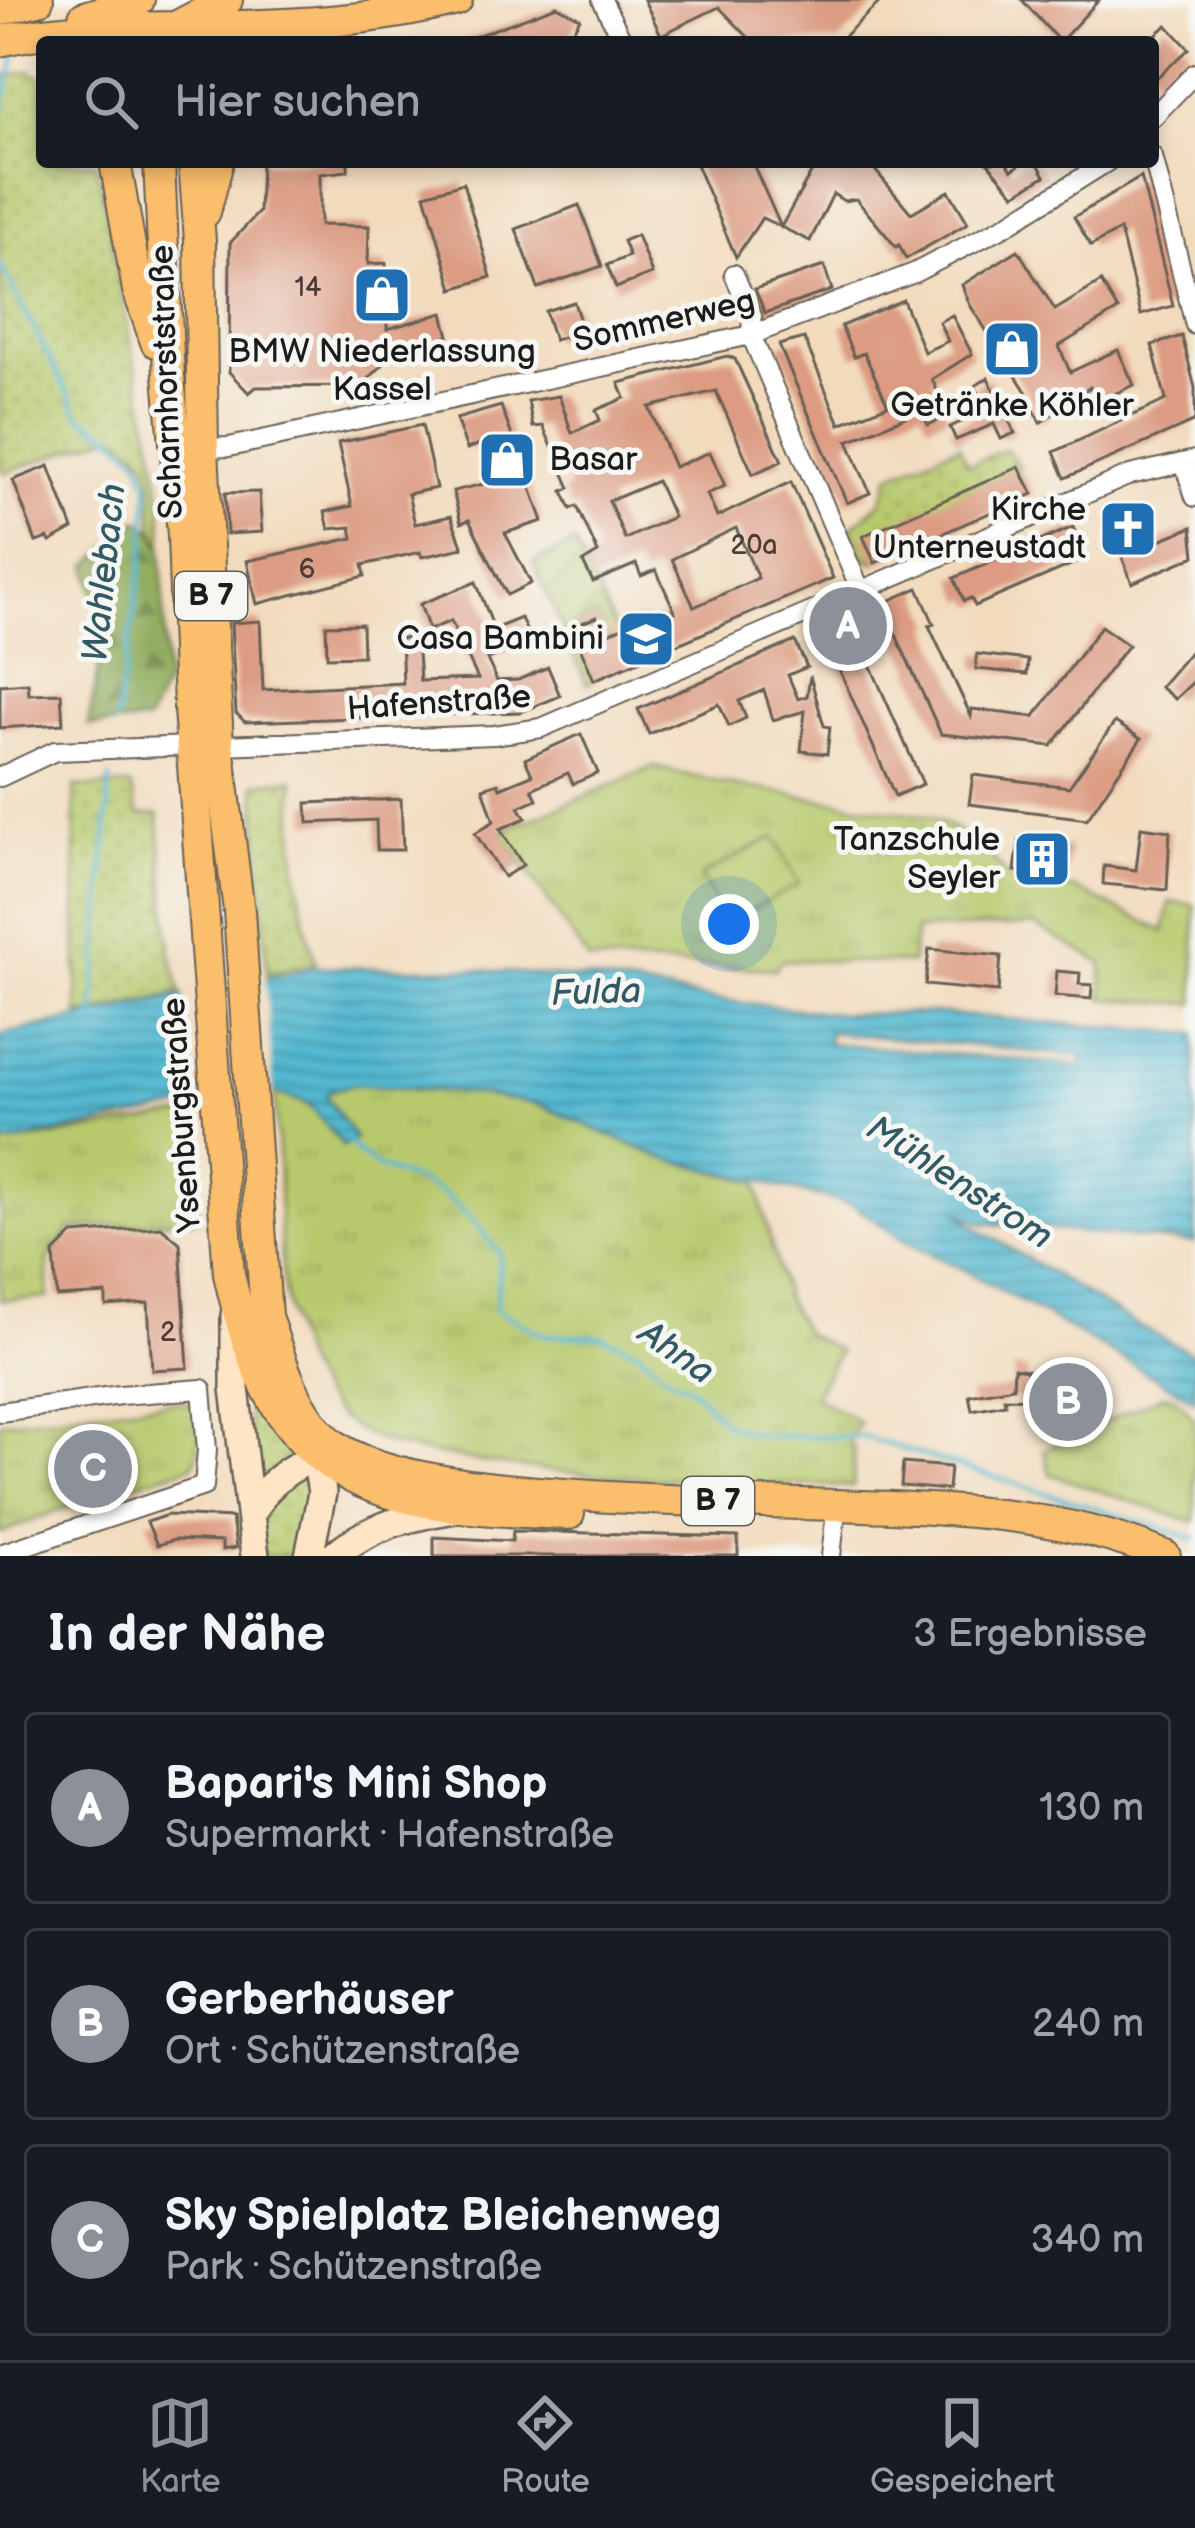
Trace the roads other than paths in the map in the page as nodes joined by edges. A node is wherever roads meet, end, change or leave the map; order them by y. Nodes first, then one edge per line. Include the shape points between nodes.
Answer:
1 (38, 0) edge
2 (227, 0) edge
3 (457, 0) edge
4 (602, 0) edge
5 (0, 10) edge
6 (351, 20) junction
7 (170, 22) edge
8 (94, 36) edge
9 (314, 36) edge
10 (620, 36) edge
11 (0, 46) edge
12 (36, 46) edge
13 (1195, 73) edge
14 (1159, 111) edge
15 (116, 168) edge
16 (140, 168) edge
17 (159, 168) edge
18 (194, 168) edge
19 (217, 168) edge
20 (1097, 168) edge
21 (1156, 168) edge
22 (159, 218) junction
23 (200, 242) junction
24 (734, 274) dead end
25 (1195, 325) edge
26 (751, 335) junction
27 (169, 376) junction
28 (202, 448) junction
29 (1190, 462) edge
30 (1195, 497) edge
31 (860, 589) junction
32 (205, 745) junction
33 (0, 777) edge
34 (236, 1305) junction
35 (0, 1412) edge
36 (327, 1452) junction
37 (460, 1508) junction
38 (836, 1513) junction
39 (251, 1514) junction
40 (0, 1554) edge
41 (828, 1555) edge
42 (255, 1556) edge
43 (309, 1556) edge
44 (333, 1556) edge
45 (1106, 1556) edge
46 (1165, 1556) edge

1 - 5 main road
2 - 7 main road
3 - 6 main road
4 - 10 street
6 - 7 main road
6 - 9 main road
7 - 8 main road
11 - 12 main road
13 - 14 street
15 - 27 main road via 138,290
16 - 22 main road, Scharnhorststraße / B 7
17 - 22 main road, Scharnhorststraße / B 7
18 - 23 main road, Scharnhorststraße / B 7
19 - 23 main road
20 - 26 street, Sommerweg via 914,273
21 - 25 street
22 - 27 main road, Scharnhorststraße / B 7
23 - 28 main road, Scharnhorststraße / B 7
24 - 26 street via 752,316
26 - 28 street, Sommerweg
26 - 31 street
27 - 32 main road, Scharnhorststraße / B 7
28 - 32 main road, Scharnhorststraße / B 7
29 - 30 street
29 - 31 street, Hafenstraße via 1130,475
31 - 32 street, Hafenstraße via 541,728
32 - 33 street, Hafenstraße via 55,751
32 - 34 main road, Ysenburgstraße / B 7 via 206,914
32 - 36 main road, B 7 via 239,911 266,1316
34 - 36 main road, Ysenburgstraße / B 7 via 272,1398 294,1432
34 - 39 main road
35 - 40 street via 202,1389 207,1450 204,1486
36 - 37 main road, B 7 via 335,1471 384,1492
36 - 38 main road, B 7 via 486,1487
36 - 39 main road via 278,1477
36 - 43 main road
37 - 38 main road, B 7
37 - 44 main road via 381,1525
38 - 41 street
38 - 45 main road, B 7 via 1023,1534
38 - 46 main road, B 7 via 951,1508 1019,1516
39 - 42 main road

